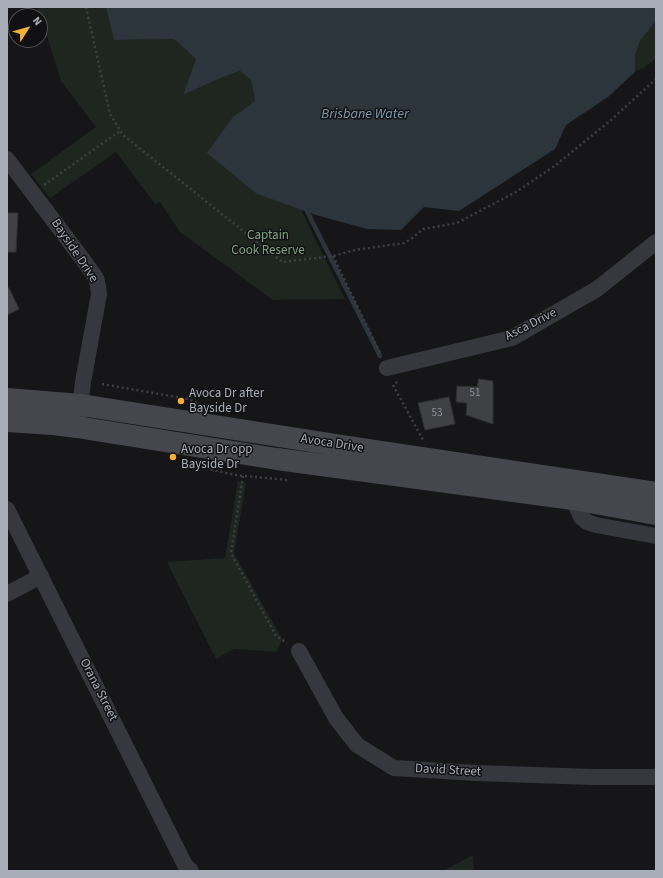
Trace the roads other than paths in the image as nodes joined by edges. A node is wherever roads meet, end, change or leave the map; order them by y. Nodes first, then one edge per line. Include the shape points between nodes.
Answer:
1 (7, 159) edge
2 (656, 242) edge
3 (392, 367) road end
4 (7, 399) edge
5 (81, 405) junction
6 (7, 421) edge
7 (77, 427) junction
8 (656, 493) edge
9 (573, 499) junction
10 (7, 509) edge
11 (656, 514) edge
12 (656, 536) edge
13 (41, 576) junction
14 (7, 594) edge
15 (299, 651) dead end
16 (656, 777) edge
17 (191, 871) edge

1 - 5 street, Bayside Drive via 96,278 99,294
2 - 3 street, Asca Drive via 597,289 512,338
4 - 5 main road, Avoca Drive
5 - 7 street, Bayside Drive
5 - 8 main road, Avoca Drive
6 - 7 main road, Avoca Drive
7 - 9 main road, Avoca Drive via 277,459
9 - 11 main road, Avoca Drive
9 - 12 street via 581,517 587,522
10 - 13 street, Orana Street
13 - 14 street
13 - 17 street, Orana Street
15 - 16 street, David Street via 336,718 357,745 394,768 592,777

